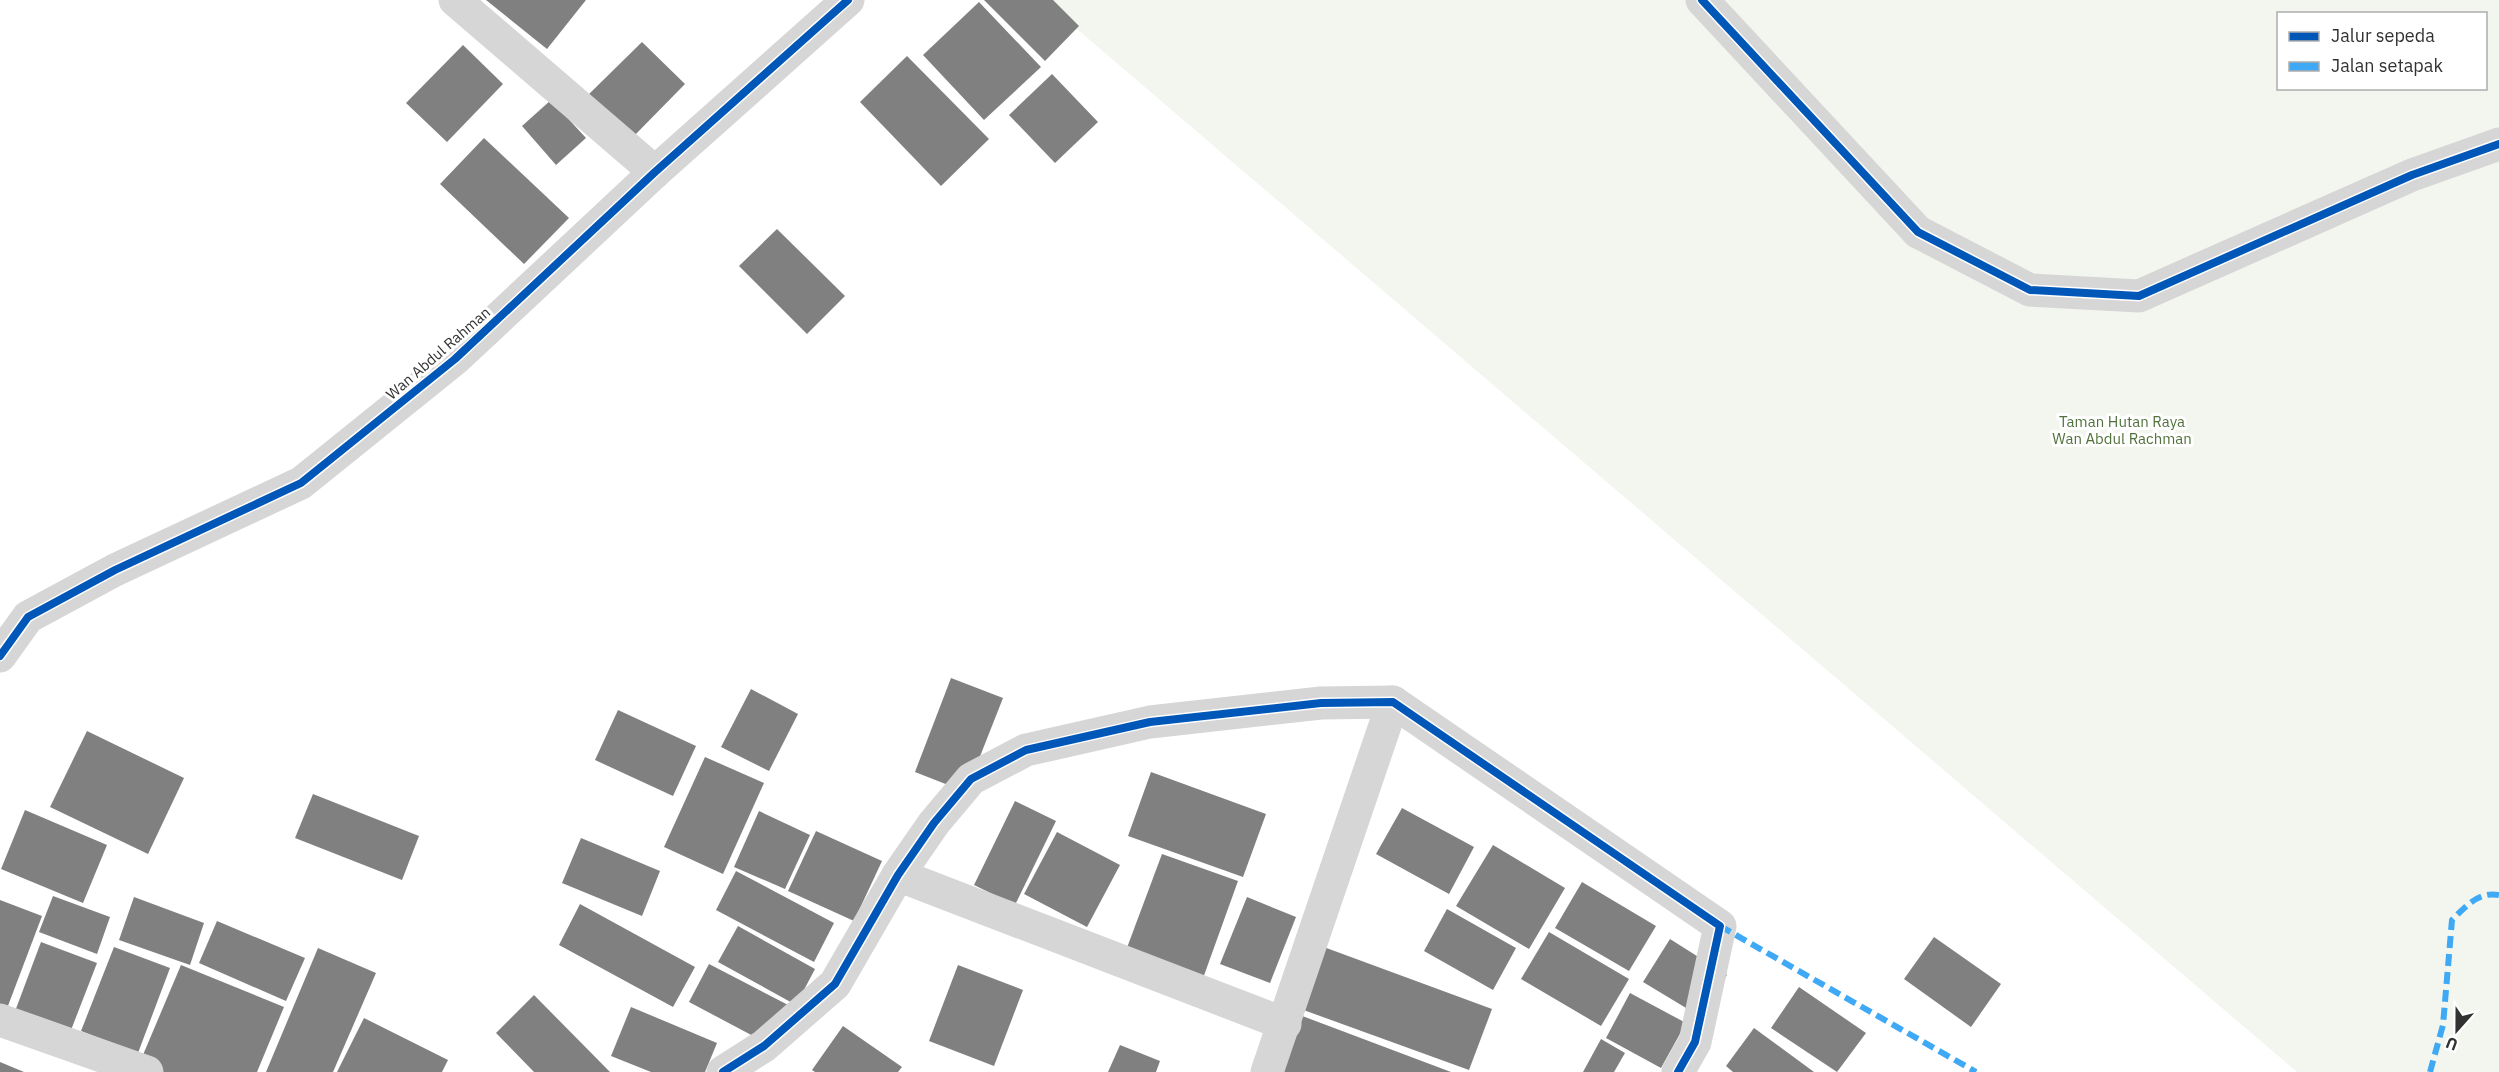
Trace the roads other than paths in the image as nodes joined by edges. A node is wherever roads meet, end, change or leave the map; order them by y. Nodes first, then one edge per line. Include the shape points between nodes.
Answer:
1 (455, 0) edge
2 (848, 0) edge
3 (1702, 0) edge
4 (2499, 144) edge
5 (655, 172) junction
6 (0, 656) edge
7 (1393, 702) junction
8 (898, 875) junction
9 (0, 1020) edge
10 (1285, 1024) junction
11 (147, 1072) edge
12 (723, 1072) edge
13 (1268, 1072) edge
14 (1678, 1072) edge

1 - 5 street
2 - 5 street, Wan Abdul Rahman
3 - 4 street via 1918,232 2030,290 2139,296 2412,175
5 - 6 street, Wan Abdul Rahman via 455,359 301,483 116,570 28,617
7 - 8 street via 1321,703 1150,722 1026,750 971,779
7 - 10 street
7 - 14 street via 1720,926 1695,1042
8 - 10 street
8 - 12 street via 835,984 764,1046
9 - 11 street
10 - 13 street

